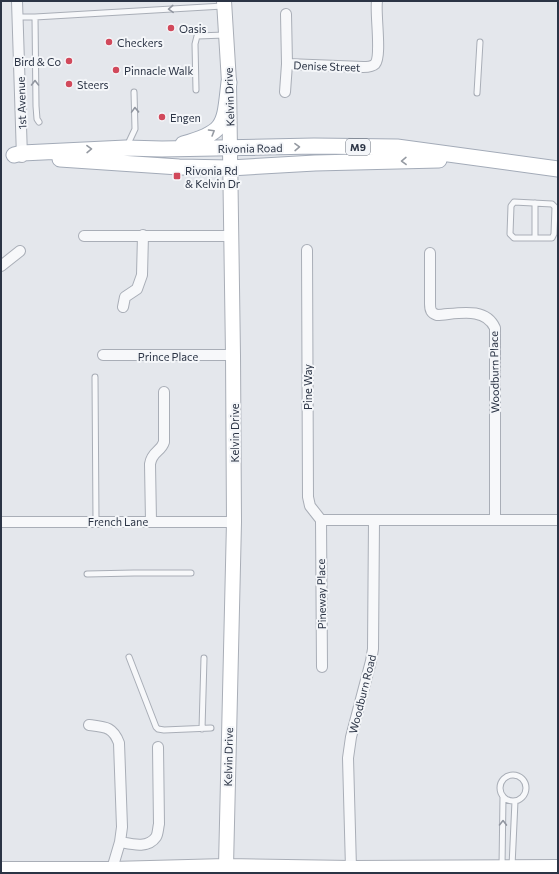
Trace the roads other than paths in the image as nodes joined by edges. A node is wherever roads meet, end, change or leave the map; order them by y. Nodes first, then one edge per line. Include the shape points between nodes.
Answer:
1 (17, 1) edge
2 (377, 1) edge
3 (224, 3) edge
4 (286, 14) dead end
5 (18, 17) junction
6 (35, 17) junction
7 (226, 35) junction
8 (480, 42) dead end
9 (286, 64) junction
10 (229, 82) junction
11 (196, 90) dead end
12 (134, 92) dead end
13 (285, 92) dead end
14 (477, 93) dead end
15 (39, 122) dead end
16 (126, 148) junction
17 (230, 148) junction
18 (162, 149) junction
19 (15, 155) edge
20 (485, 160) junction
21 (230, 168) junction
22 (558, 169) edge
23 (535, 203) junction
24 (556, 224) edge
25 (143, 235) junction
26 (84, 236) dead end
27 (231, 236) junction
28 (535, 238) junction
29 (307, 250) dead end
30 (20, 251) dead end
31 (430, 254) dead end
32 (1, 266) edge
33 (123, 308) dead end
34 (234, 355) junction
35 (103, 356) dead end
36 (95, 377) dead end
37 (164, 392) dead end
38 (321, 520) junction
39 (374, 520) junction
40 (495, 520) junction
41 (558, 520) edge
42 (96, 521) junction
43 (1, 522) edge
44 (151, 522) junction
45 (234, 522) junction
46 (191, 573) dead end
47 (87, 574) dead end
48 (129, 658) dead end
49 (204, 658) dead end
50 (322, 667) dead end
51 (90, 725) dead end
52 (211, 728) dead end
53 (202, 729) junction
54 (158, 747) dead end
55 (503, 797) junction
56 (515, 801) junction
57 (120, 842) junction
58 (507, 867) junction
59 (558, 867) edge
60 (218, 868) edge
61 (352, 868) junction
62 (1, 869) edge
63 (112, 869) junction
64 (427, 870) edge

1 - 5 street, 1st Avenue
2 - 9 street, Denise Street via 378,51 375,64 368,67
3 -> 6 lane
3 - 7 main road, Kelvin Drive
4 - 9 street
5 - 6 lane
5 - 19 street, 1st Avenue
15 -> 6 lane via 36,106
7 - 10 main road, Kelvin Drive
7 - 11 lane via 197,36
8 - 14 lane
9 - 13 street
10 - 17 main road, Kelvin Drive
18 -> 10 main road via 198,140 218,129 225,115
16 -> 12 lane via 135,129
16 - 18 main road, Rivonia Road / M9
19 -> 16 main road, Rivonia Road / M9
17 - 18 main road, Rivonia Road / M9
17 -> 20 main road, Rivonia Road / M9 via 397,147
17 - 21 main road, Kelvin Drive
19 - 21 main road, Rivonia Road / M9 via 179,167
20 -> 21 main road, Rivonia Road / M9 via 315,163
20 - 22 main road, Rivonia Road / M9
21 - 27 main road, Kelvin Drive
23 - 24 lane via 552,204 555,207
23 - 28 lane
23 - 28 lane via 514,202 511,206 510,234 514,238
24 - 28 lane via 552,238
25 - 26 street
25 - 27 street
25 - 33 street via 142,276 137,288 125,297
27 - 34 main road, Kelvin Drive
29 - 38 street, Pine Way via 308,497 310,506
30 - 32 street
31 - 40 street, Woodburn Place via 432,312 437,315 475,313 488,318 494,328
34 - 35 street, Prince Place
34 - 45 main road, Kelvin Drive
36 - 42 lane
37 - 44 street via 164,442 151,459
38 - 39 street
38 - 50 street, Pineway Place
39 - 40 street
39 - 61 street, Woodburn Road via 373,649 348,758
40 - 41 street
42 - 43 street, French Lane
42 - 44 street, French Lane
44 - 45 street, French Lane
45 - 60 main road, Kelvin Drive
46 - 47 lane
48 - 53 lane via 156,727 161,730
49 - 53 lane
51 - 57 street via 111,730 119,743 122,827
52 - 53 lane
54 - 57 street via 157,836 144,844
55 - 56 lane
55 - 56 lane via 500,788 503,780 515,776 523,780 526,788 523,797
58 -> 55 lane
56 - 58 lane
57 - 63 street
58 - 59 main road
58 - 64 main road
60 - 61 main road
60 - 63 main road
61 - 64 main road
62 - 63 main road

